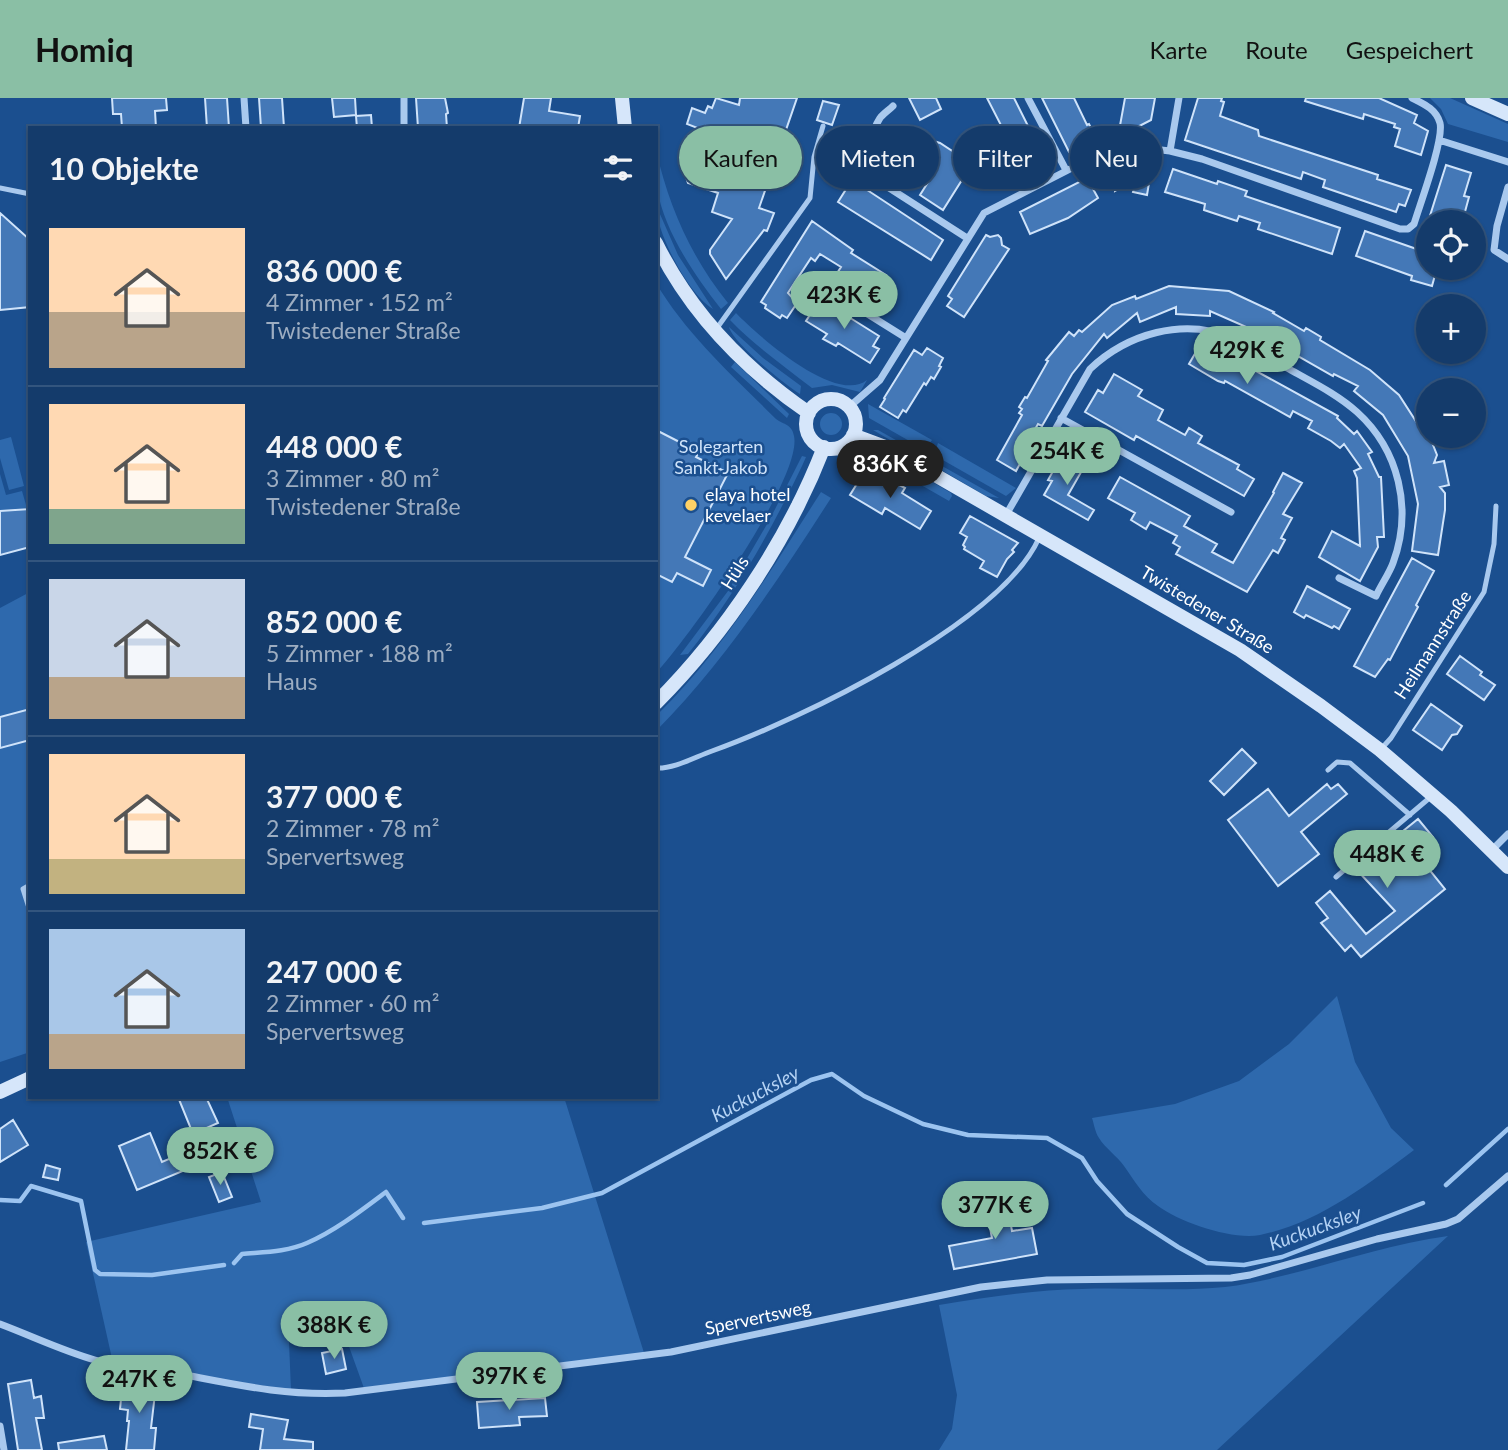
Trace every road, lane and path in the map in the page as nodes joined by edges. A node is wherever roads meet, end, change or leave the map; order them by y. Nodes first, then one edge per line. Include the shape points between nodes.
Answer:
1 (244, 98) edge
2 (404, 98) edge
3 (622, 98) edge
4 (1028, 98) edge
5 (1179, 98) edge
6 (1412, 98) edge
7 (1472, 98) edge
8 (893, 106) dead end
9 (1508, 114) edge
10 (246, 126) edge
11 (404, 126) edge
12 (625, 126) edge
13 (1439, 140) junction
14 (816, 150) edge
15 (1170, 151) junction
16 (1508, 162) edge
17 (1066, 170) junction
18 (1508, 187) edge
19 (0, 188) edge
20 (28, 194) edge
21 (967, 238) junction
22 (658, 247) edge
23 (1508, 259) edge
24 (818, 283) dead end
25 (715, 331) junction
26 (906, 338) junction
27 (849, 407) junction
28 (809, 413) junction
29 (1061, 418) junction
30 (853, 435) junction
31 (824, 447) junction
32 (1496, 506) dead end
33 (1231, 512) dead end
34 (1006, 515) junction
35 (1040, 534) junction
36 (1339, 578) dead end
37 (658, 702) edge
38 (1380, 750) junction
39 (658, 768) edge
40 (1328, 770) dead end
41 (1433, 796) junction
42 (1410, 814) junction
43 (1508, 834) edge
44 (1491, 850) junction
45 (1508, 867) edge
46 (1336, 877) dead end
47 (28, 886) edge
48 (28, 904) edge
49 (28, 1079) edge
50 (0, 1092) edge
51 (1508, 1176) edge
52 (0, 1324) edge
53 (0, 1426) edge
54 (4, 1450) edge

1 - 10 street
2 - 11 street
3 - 12 street
4 - 17 street
5 - 15 street
6 - 13 street via 1431,108 1440,124
7 - 9 street
8 - 21 street via 879,119 866,159 869,175
13 - 15 street via 1414,224 1408,229
13 - 16 street
14 - 25 lane via 810,198
15 - 17 street via 1117,145
17 - 21 street via 984,213
18 - 23 street via 1494,250
19 - 20 lane
21 - 26 street
22 - 25 street via 676,281
24 - 26 street
25 - 28 street
26 - 27 street via 880,380
27 - 28 street via 828,399
27 - 30 street via 856,421
28 - 31 street via 807,430 816,444
29 - 33 street
29 - 34 street
29 - 36 street via 1090,369 1106,354 1140,336 1166,330 1193,329 1233,338 1320,386 1354,409 1384,442 1399,482 1403,514 1393,563 1376,596
30 - 31 street via 844,445
30 - 34 street, Twistedener Straße via 888,449
31 - 37 street, Hüls via 809,483 752,583 706,648
32 - 38 lane, Heilmannstraße via 1484,592
34 - 35 street, Twistedener Straße
35 - 38 street, Twistedener Straße via 1240,650
35 - 39 lane via 1028,559 1005,583 918,649 782,724
38 - 41 street, Twistedener Straße
40 - 42 lane via 1337,762 1350,763
41 - 42 lane
41 - 44 street, Twistedener Straße
42 - 46 lane
43 - 44 street
44 - 45 street, Twistedener Straße
47 - 48 lane via 23,888
49 - 50 street
51 - 52 street, Spervertsweg via 1446,1224 1264,1272 1231,1278 1047,1280 981,1287 671,1352 345,1393 291,1394 98,1361
53 - 54 street

